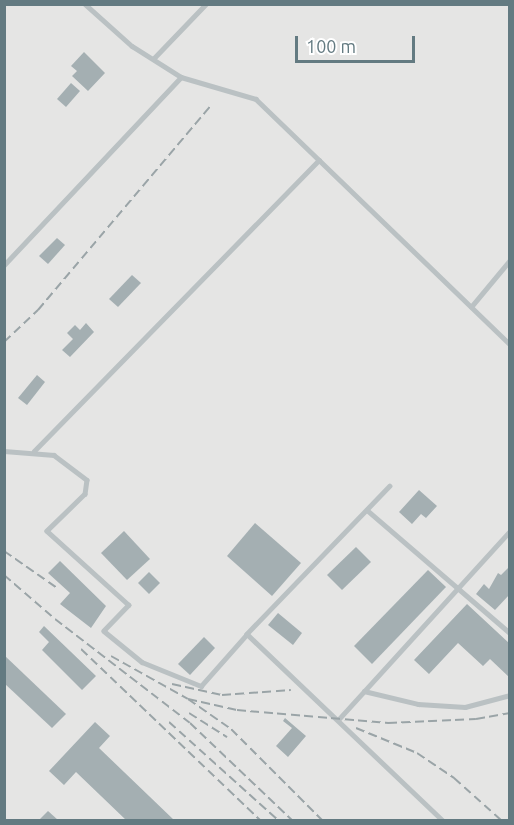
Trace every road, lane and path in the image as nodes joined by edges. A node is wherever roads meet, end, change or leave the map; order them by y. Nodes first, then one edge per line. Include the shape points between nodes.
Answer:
1 (85, 4) edge
2 (206, 4) edge
3 (153, 59) junction
4 (181, 77) junction
5 (320, 160) junction
6 (510, 260) edge
7 (4, 265) edge
8 (471, 307) junction
9 (510, 344) edge
10 (4, 451) edge
11 (34, 451) junction
12 (390, 486) dead end
13 (367, 510) junction
14 (510, 531) edge
15 (458, 588) junction
16 (510, 633) edge
17 (247, 634) junction
18 (364, 691) junction
19 (510, 695) edge
20 (339, 720) junction
21 (442, 820) edge

1 - 3 lane
2 - 3 lane
3 - 4 lane
4 - 5 lane via 256,99
4 - 7 lane
5 - 8 lane
5 - 11 lane
6 - 8 lane
8 - 9 lane
10 - 11 lane
11 - 17 lane via 54,455 87,480 85,494 47,531 129,605 104,631 108,636 142,662 201,686
12 - 13 lane
13 - 15 lane
13 - 17 lane
14 - 15 lane
15 - 16 lane
15 - 18 lane
17 - 20 lane
18 - 19 lane via 417,704 465,707
18 - 20 lane
20 - 21 lane

